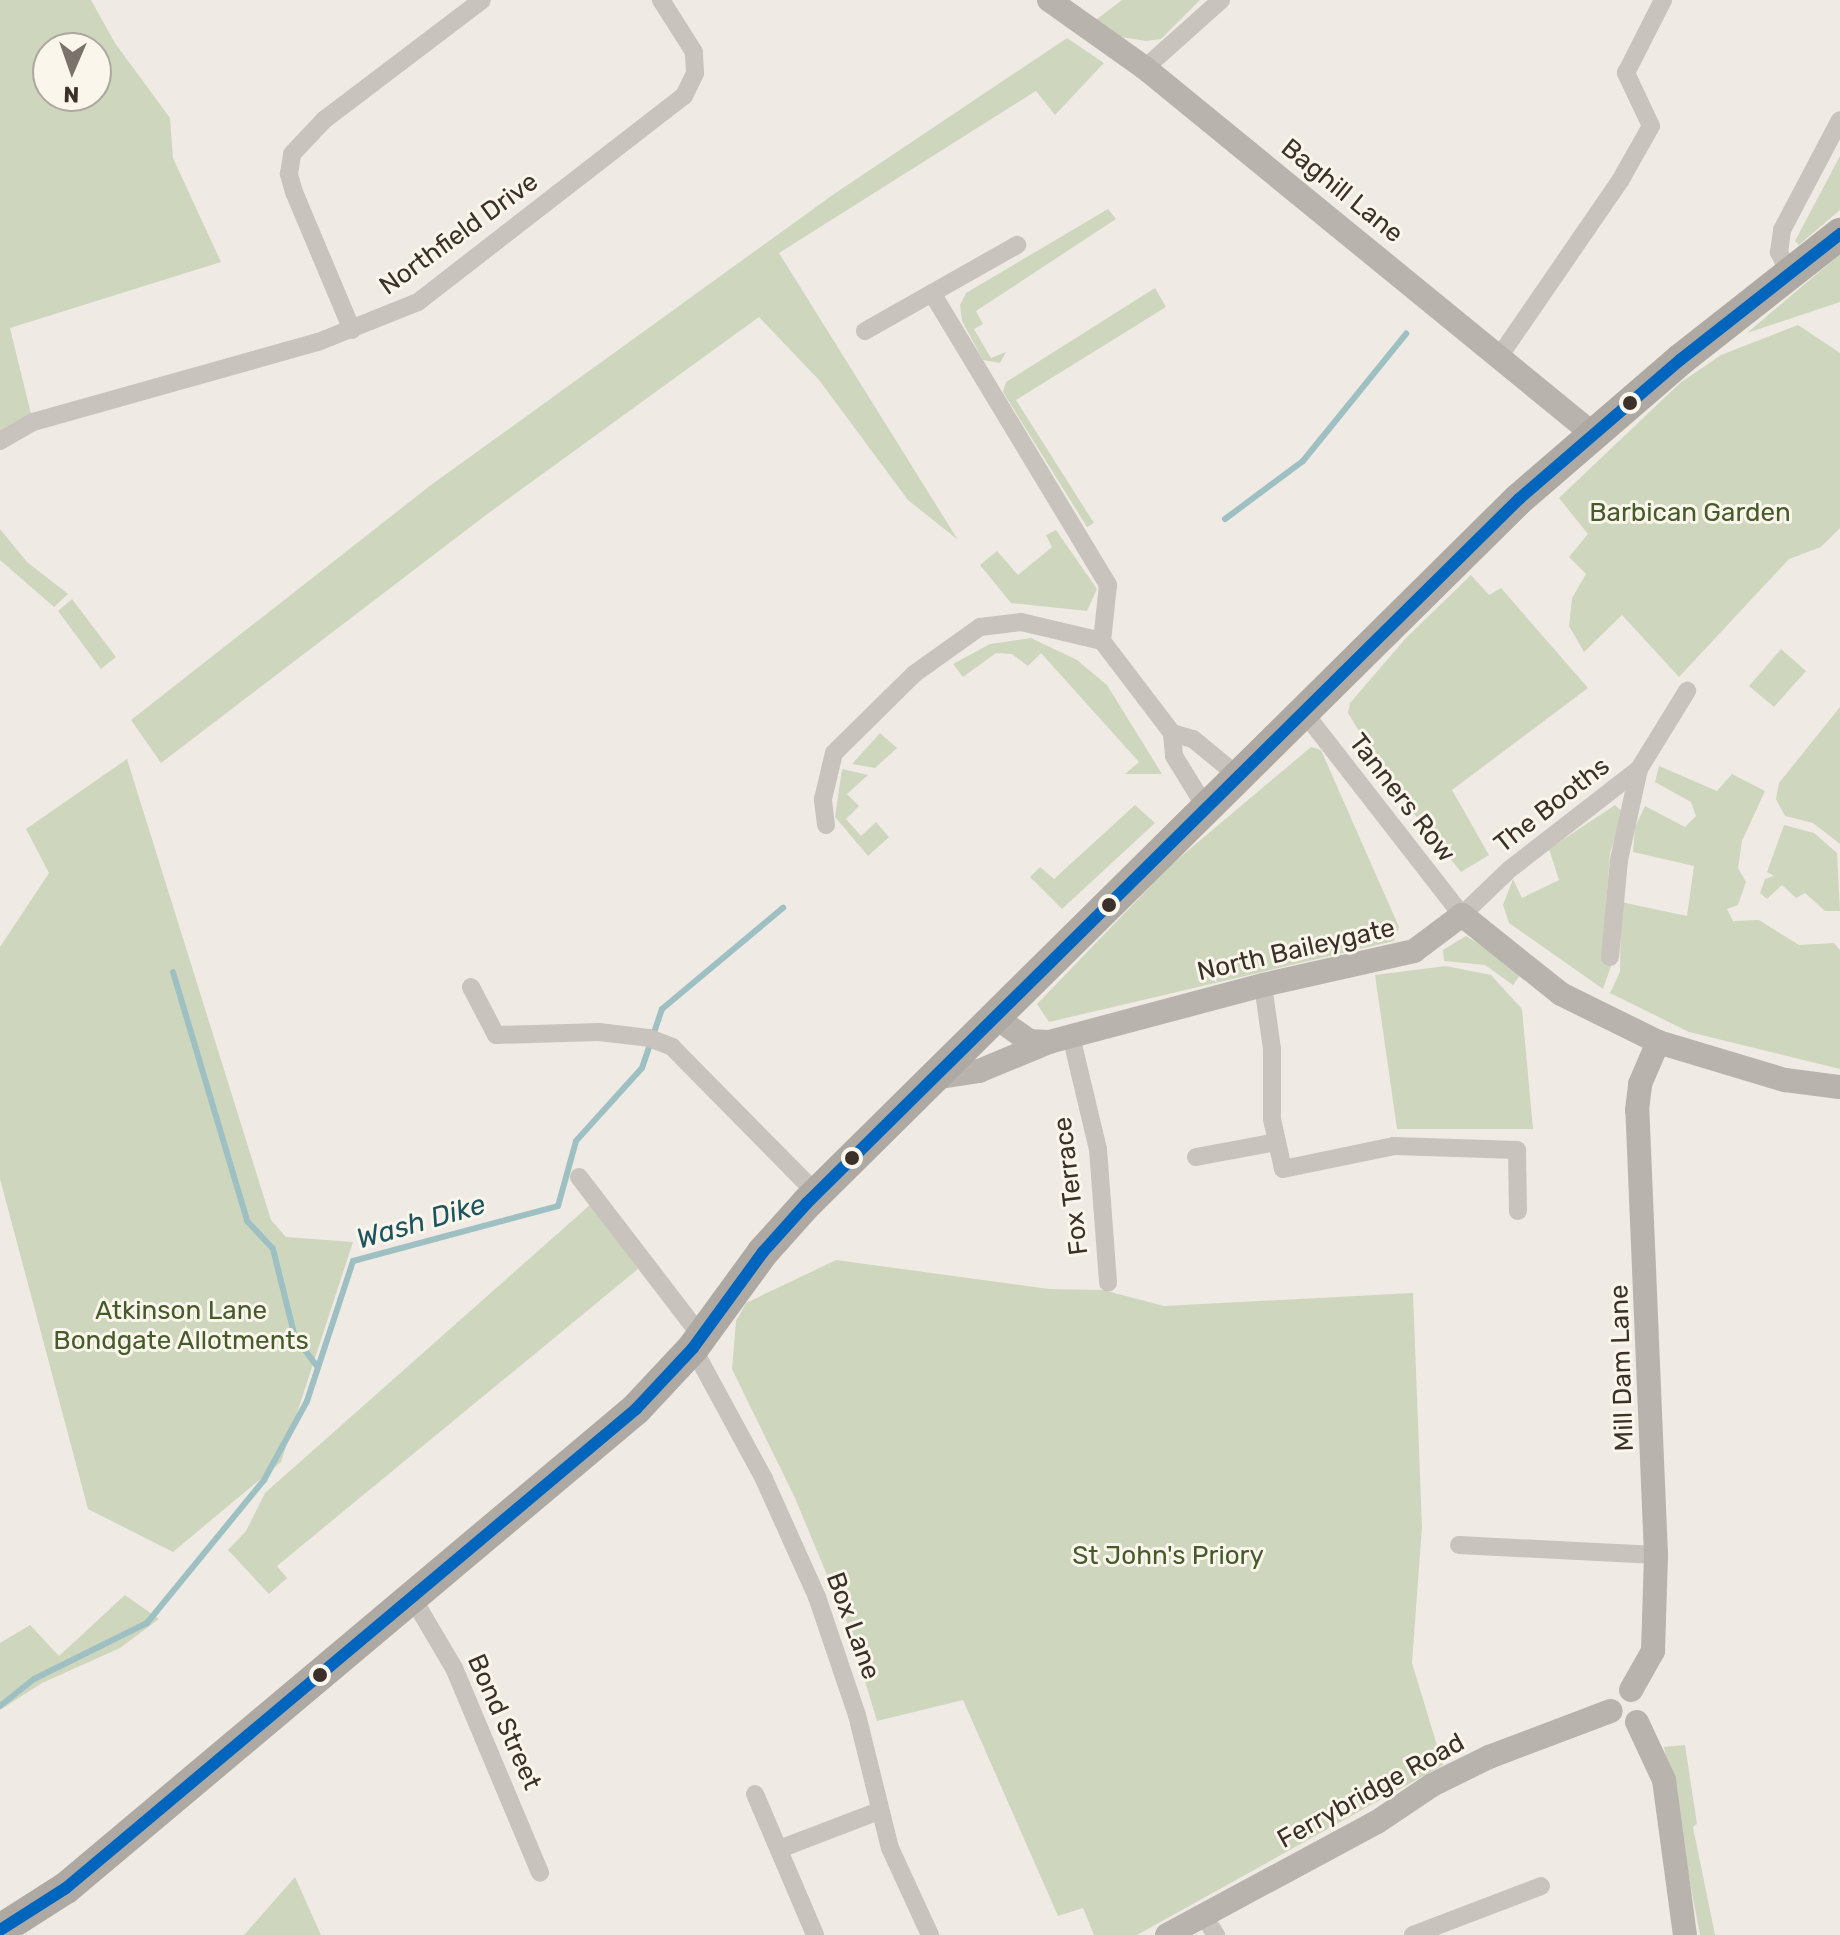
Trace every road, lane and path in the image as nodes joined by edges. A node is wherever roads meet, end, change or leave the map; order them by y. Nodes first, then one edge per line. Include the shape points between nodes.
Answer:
1 (482, 0) edge
2 (661, 0) edge
3 (1049, 0) edge
4 (1221, 0) edge
5 (1663, 0) edge
6 (1145, 68) junction
7 (1840, 120) edge
8 (1840, 234) edge
9 (1017, 245) dead end
10 (1791, 276) junction
11 (932, 293) junction
12 (352, 330) junction
13 (865, 331) dead end
14 (1501, 354) junction
15 (1593, 434) junction
16 (0, 441) edge
17 (1102, 641) junction
18 (1687, 691) dead end
19 (1303, 711) junction
20 (1172, 733) junction
21 (1639, 769) junction
22 (1238, 776) junction
23 (1206, 808) junction
24 (826, 825) dead end
25 (1462, 915) junction
26 (1610, 957) dead end
27 (1263, 985) junction
28 (471, 987) dead end
29 (998, 1019) junction
30 (1060, 1039) junction
31 (1658, 1042) junction
32 (934, 1078) junction
33 (1840, 1087) edge
34 (1277, 1142) junction
35 (1196, 1157) dead end
36 (579, 1177) dead end
37 (817, 1194) junction
38 (1518, 1211) dead end
39 (1108, 1283) dead end
40 (697, 1342) junction
41 (1459, 1545) dead end
42 (1656, 1555) junction
43 (412, 1597) junction
44 (1631, 1690) junction
45 (1611, 1711) junction
46 (1637, 1722) junction
47 (755, 1794) dead end
48 (879, 1811) junction
49 (782, 1848) junction
50 (540, 1873) dead end
51 (1541, 1886) dead end
52 (1209, 1925) edge
53 (0, 1930) edge
54 (815, 1935) edge
55 (930, 1935) edge
56 (1167, 1935) edge
57 (1413, 1935) edge
58 (1685, 1935) edge

1 - 12 street via 324,120 292,154 289,174 294,192
2 - 12 street, Northfield Drive via 694,52 695,73 684,96 418,302
3 - 6 street, Baghill Lane
4 - 6 street
5 - 14 street via 1626,73 1651,126 1620,181
6 - 14 street, Baghill Lane
7 - 10 street via 1782,230 1779,252
8 - 10 highway
9 - 11 street
10 - 15 highway
11 - 13 street
11 - 17 street via 1108,585
12 - 16 street, Northfield Drive via 33,422
14 - 15 street, Baghill Lane
15 - 19 highway
17 - 20 street
17 - 24 street via 1021,622 980,627 914,674 832,759 823,799
18 - 21 street
19 - 22 highway
19 - 25 street, Tanners Row
20 - 22 street via 1193,739
20 - 23 street via 1174,756
21 - 25 street, The Booths via 1510,869
21 - 26 street via 1619,860
22 - 23 highway
23 - 29 highway
25 - 27 street, North Baileygate via 1414,951
25 - 31 street via 1561,994
27 - 30 street, North Baileygate
27 - 34 street
28 - 37 street via 496,1035 649,1038 683,1056
29 - 30 street via 1029,1041
29 - 32 highway
30 - 32 street, North Baileygate via 979,1071
30 - 39 street, Fox Terrace via 1098,1149
31 - 33 street via 1785,1080
31 - 42 street, Mill Dam Lane via 1640,1084 1637,1110
32 - 37 highway
34 - 35 street
34 - 38 street via 1283,1169 1394,1146 1517,1150
36 - 40 street, Box Lane
37 - 40 highway via 763,1252
40 - 43 highway via 572,1468
40 - 48 street, Box Lane via 817,1597 857,1715
41 - 42 street
42 - 44 street, Mill Dam Lane via 1653,1651
43 - 50 street, Bond Street via 454,1668
43 - 53 highway via 66,1888
44 - 45 street via 1616,1695
44 - 46 street via 1645,1707
45 - 46 street via 1620,1723
45 - 52 street, Ferrybridge Road via 1479,1762
46 - 58 street via 1664,1780
47 - 49 street
48 - 49 street
48 - 55 street, Box Lane
49 - 54 street
51 - 57 street
52 - 56 street, Ferrybridge Road

